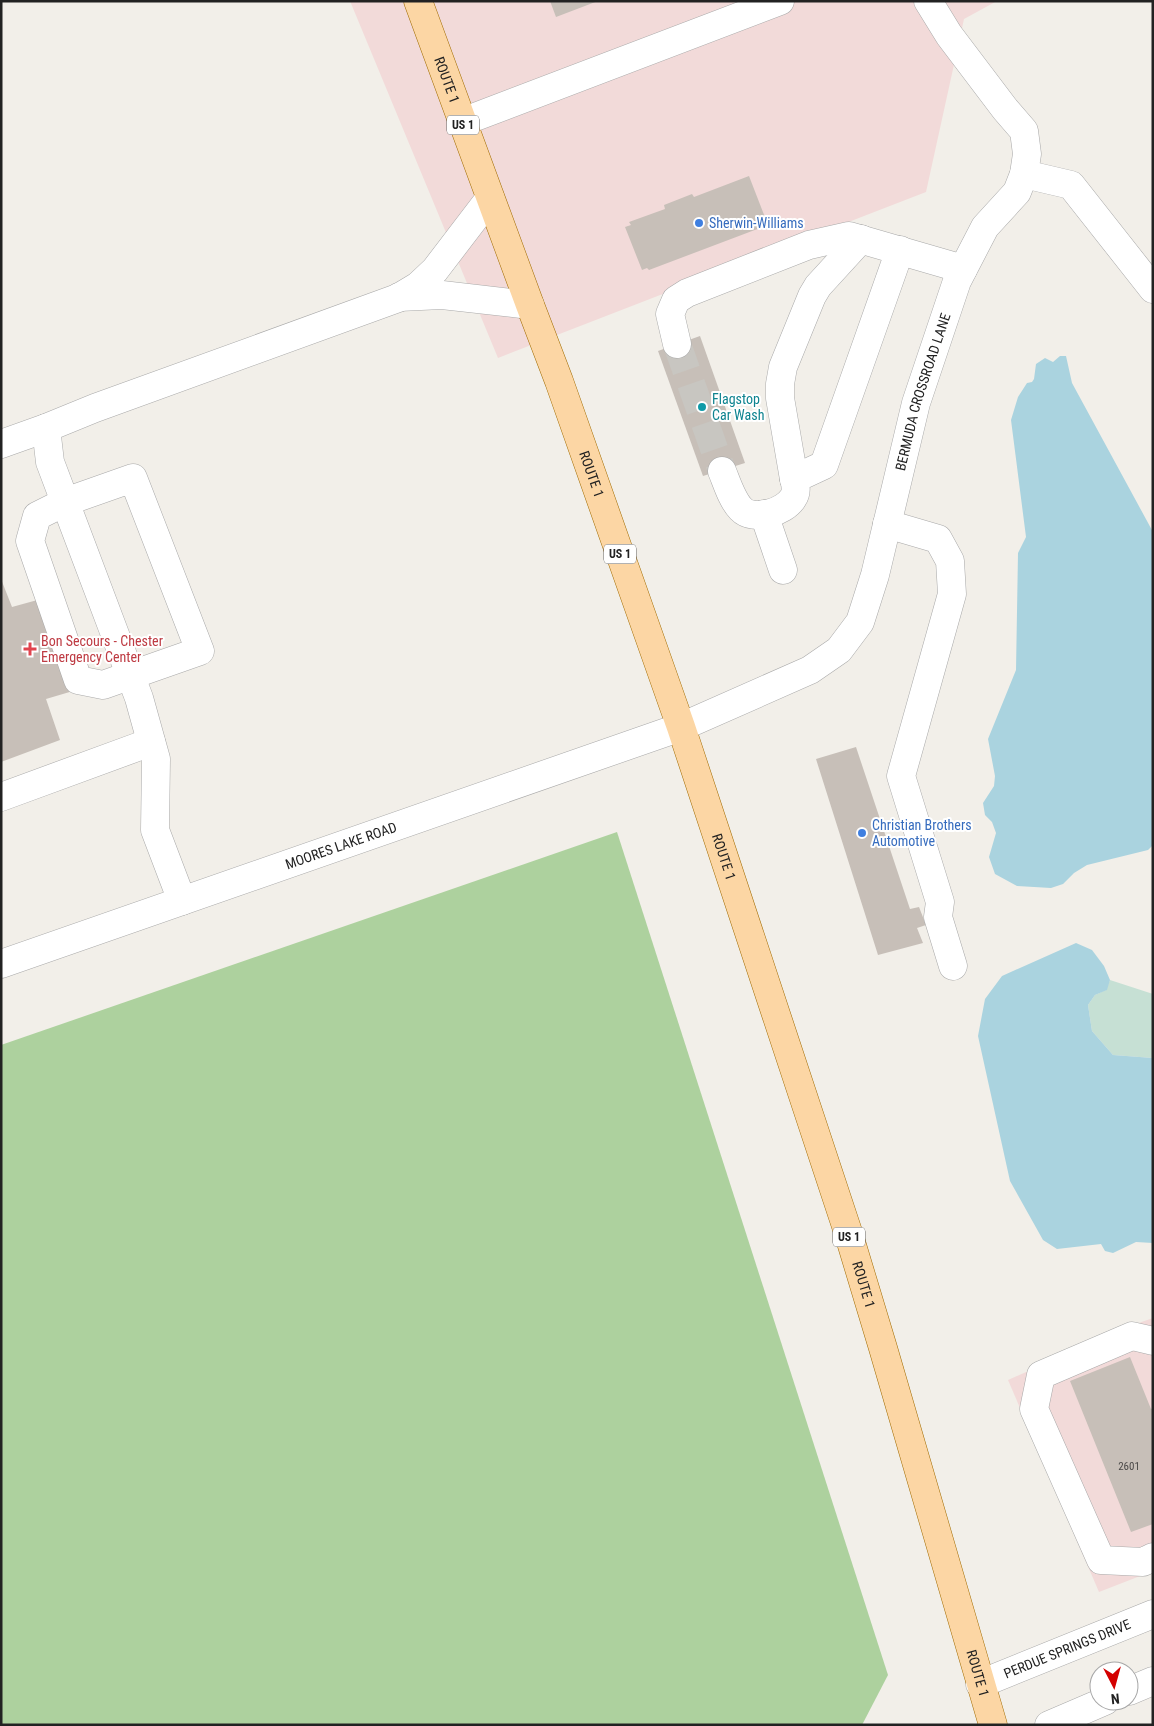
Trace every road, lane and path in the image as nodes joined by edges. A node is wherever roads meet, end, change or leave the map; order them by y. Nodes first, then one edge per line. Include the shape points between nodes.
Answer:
1 (418, 1) edge
2 (780, 1) edge
3 (928, 1) edge
4 (462, 122) junction
5 (1024, 174) junction
6 (490, 198) junction
7 (861, 240) junction
8 (900, 250) junction
9 (963, 269) junction
10 (1153, 289) edge
11 (398, 298) junction
12 (530, 306) junction
13 (677, 344) tunnel mouth
14 (46, 428) junction
15 (1, 444) edge
16 (722, 471) tunnel mouth
17 (794, 479) junction
18 (65, 502) junction
19 (764, 514) junction
20 (887, 524) junction
21 (783, 570) dead end
22 (131, 676) junction
23 (682, 727) junction
24 (151, 742) junction
25 (1, 797) edge
26 (182, 901) junction
27 (1, 964) edge
28 (953, 966) dead end
29 (1153, 1341) edge
30 (1153, 1557) edge
31 (1153, 1614) edge
32 (1153, 1681) edge
33 (980, 1684) junction
34 (1139, 1687) edge
35 (1089, 1708) edge
36 (993, 1725) edge
37 (1049, 1725) edge

1 - 4 main road, ROUTE 1 / US 1
2 - 4 street
3 - 5 street, BERMUDA CROSSROAD LANE via 949,35 1024,131 1027,154
4 - 6 main road, ROUTE 1 / US 1
5 - 9 street, BERMUDA CROSSROAD LANE via 1017,192 985,227
5 - 10 street via 1071,185
6 - 11 street via 435,270
6 - 12 main road, ROUTE 1 / US 1
7 - 8 street
7 - 13 street via 849,236 809,245 688,293 676,300 670,314
7 - 17 street via 818,286 783,367 780,398
8 - 9 street
8 - 17 street via 824,465
9 - 20 street, BERMUDA CROSSROAD LANE via 956,281 916,403
11 - 12 street via 442,295
11 - 14 street
12 - 23 main road, ROUTE 1 / US 1
14 - 15 street
14 - 18 street via 50,462
16 - 19 street via 742,511
17 - 19 street via 794,497 787,506
18 - 22 street
18 - 22 street via 37,516 30,541 78,680 103,685
18 - 22 street via 133,478 200,651
19 - 21 street
20 - 23 street, BERMUDA CROSSROAD LANE via 860,622 839,650 810,670
20 - 28 street via 938,539 950,561 952,594 901,776 940,902 938,916
22 - 24 street
23 - 26 street, MOORES LAKE ROAD
23 - 33 main road, ROUTE 1 / US 1 via 848,1232
24 - 25 street
24 - 26 street via 156,759 155,830
26 - 27 street, MOORES LAKE ROAD
29 - 30 street via 1132,1336 1041,1375 1034,1409 1101,1560 1143,1562
31 - 33 street, PERDUE SPRINGS DRIVE
32 - 34 street
33 - 36 main road, ROUTE 1 / US 1
35 - 37 street

